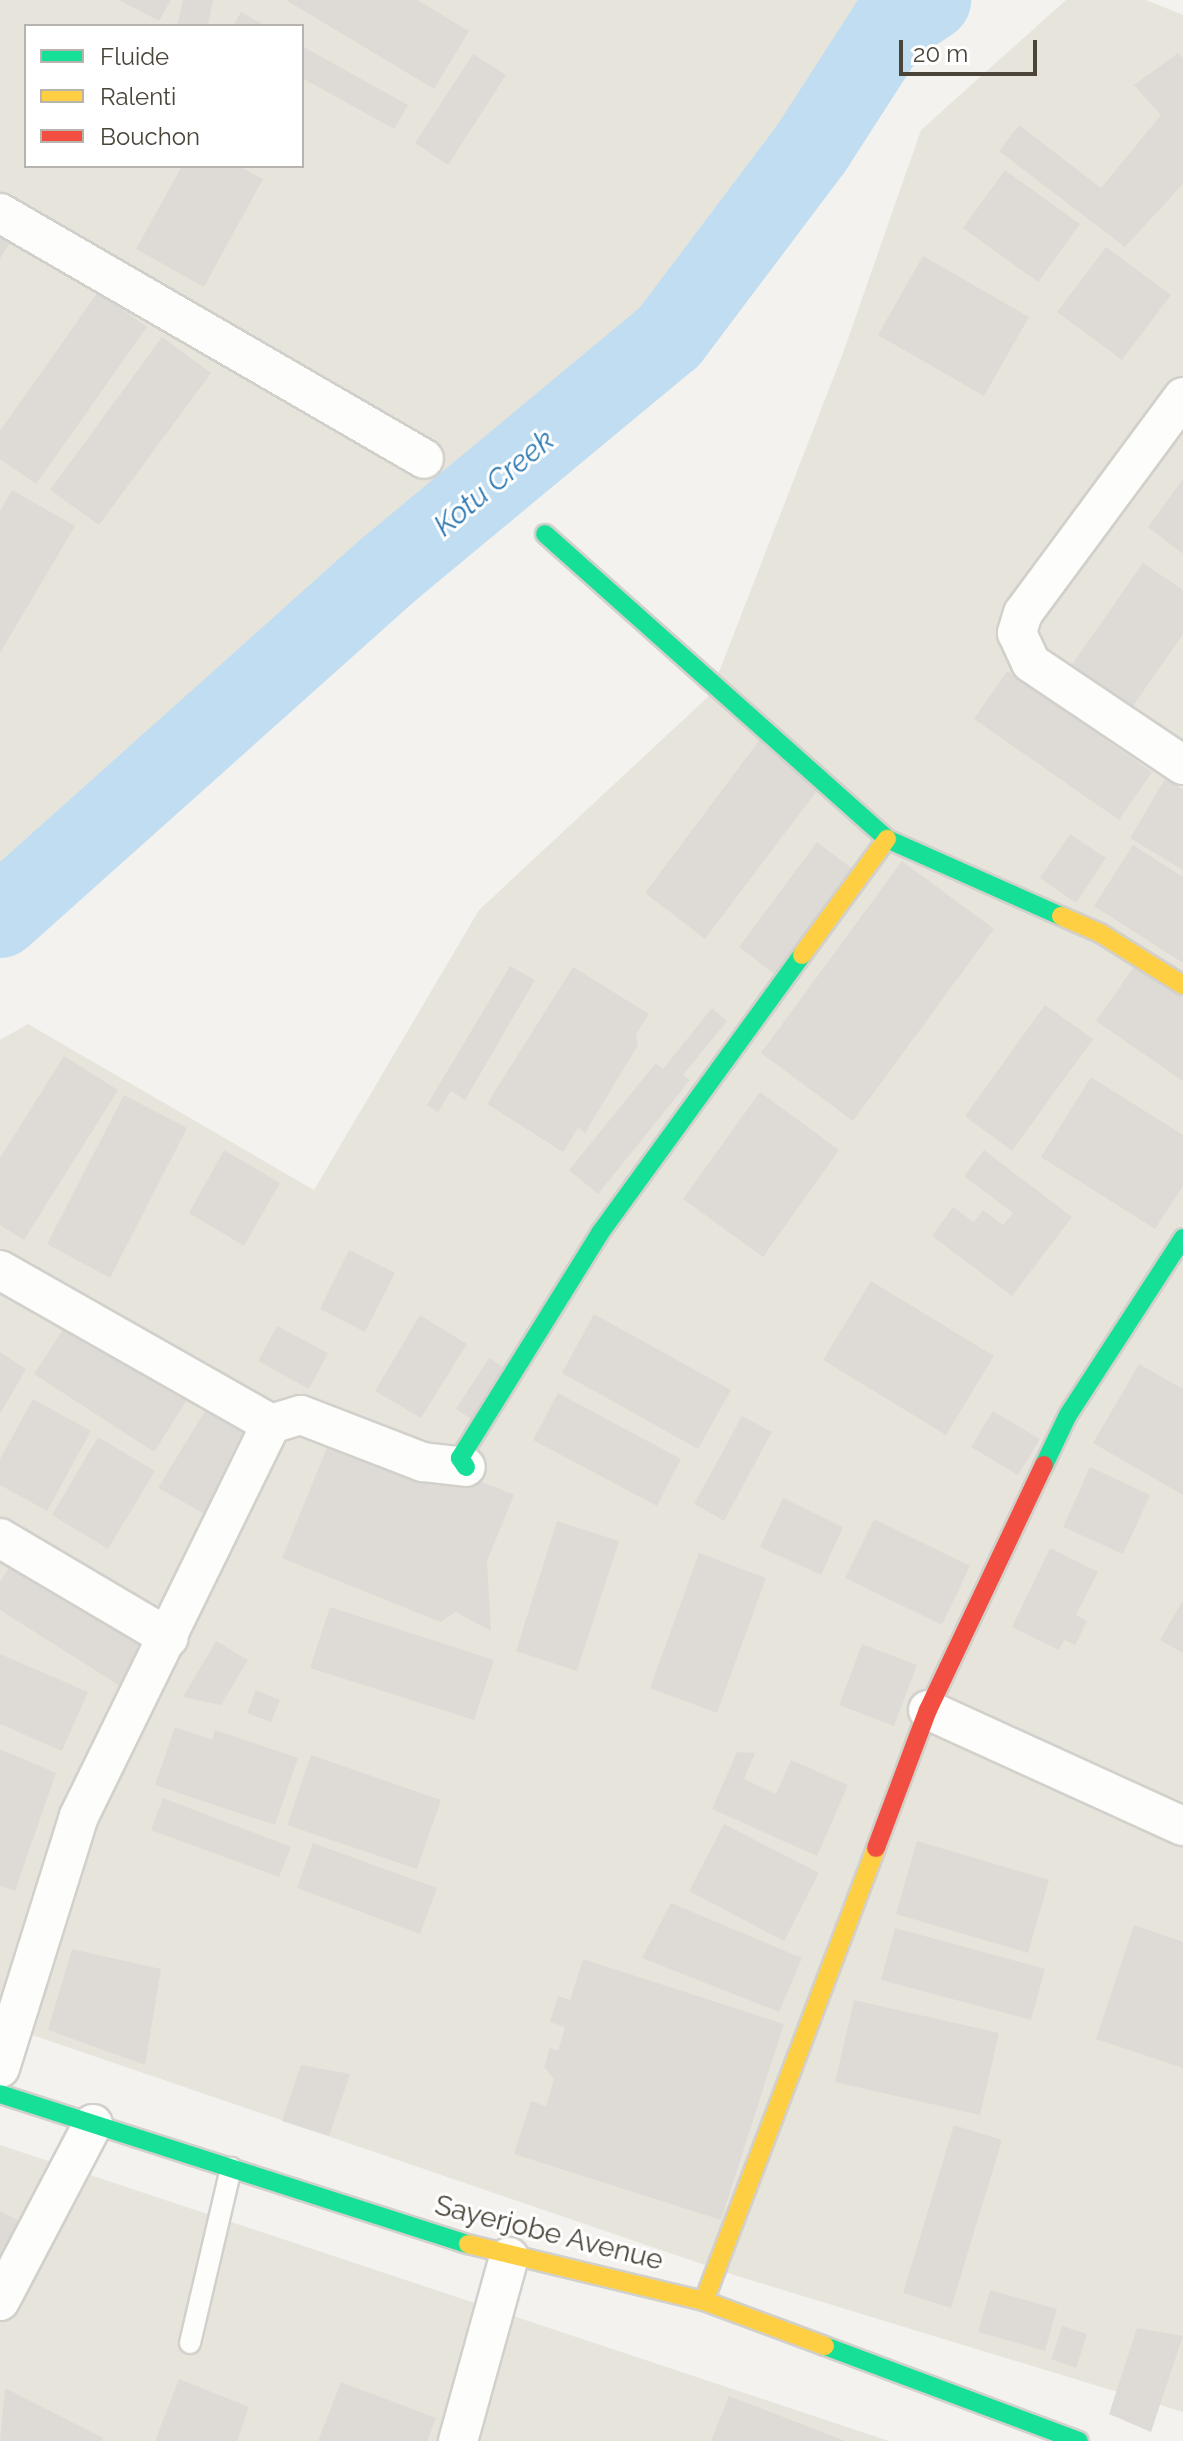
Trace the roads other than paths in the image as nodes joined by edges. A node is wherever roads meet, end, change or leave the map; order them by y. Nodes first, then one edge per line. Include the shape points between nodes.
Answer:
1 (0, 213) edge
2 (1183, 397) edge
3 (424, 459) dead end
4 (545, 534) dead end
5 (1180, 757) edge
6 (887, 839) junction
7 (1183, 985) edge
8 (1183, 1238) edge
9 (0, 1270) edge
10 (271, 1424) junction
11 (466, 1467) joint
12 (0, 1538) edge
13 (169, 1638) junction
14 (928, 1710) junction
15 (1183, 1826) edge
16 (0, 2068) edge
17 (0, 2094) edge
18 (93, 2124) junction
19 (231, 2168) junction
20 (509, 2257) junction
21 (0, 2301) edge
22 (704, 2301) junction
23 (190, 2343) dead end
24 (1017, 2432) edge
25 (458, 2441) edge
26 (1079, 2441) edge

1 - 3 street
2 - 5 street via 1023,613 1017,633 1031,663
4 - 6 street
6 - 7 street via 1100,933
6 - 11 street via 600,1233 460,1458
8 - 14 street via 1068,1415
9 - 10 street
10 - 11 street via 301,1415 423,1462
10 - 13 street
12 - 13 street
13 - 16 street via 79,1816
14 - 15 street
14 - 22 street
17 - 18 street, Sayerjobe Avenue
18 - 19 street, Sayerjobe Avenue
18 - 21 street
19 - 20 street, Sayerjobe Avenue
19 - 23 lane
20 - 22 street, Sayerjobe Avenue
20 - 25 street
22 - 24 street, Sayerjobe Avenue
24 - 26 street, Sayerjobe Avenue

